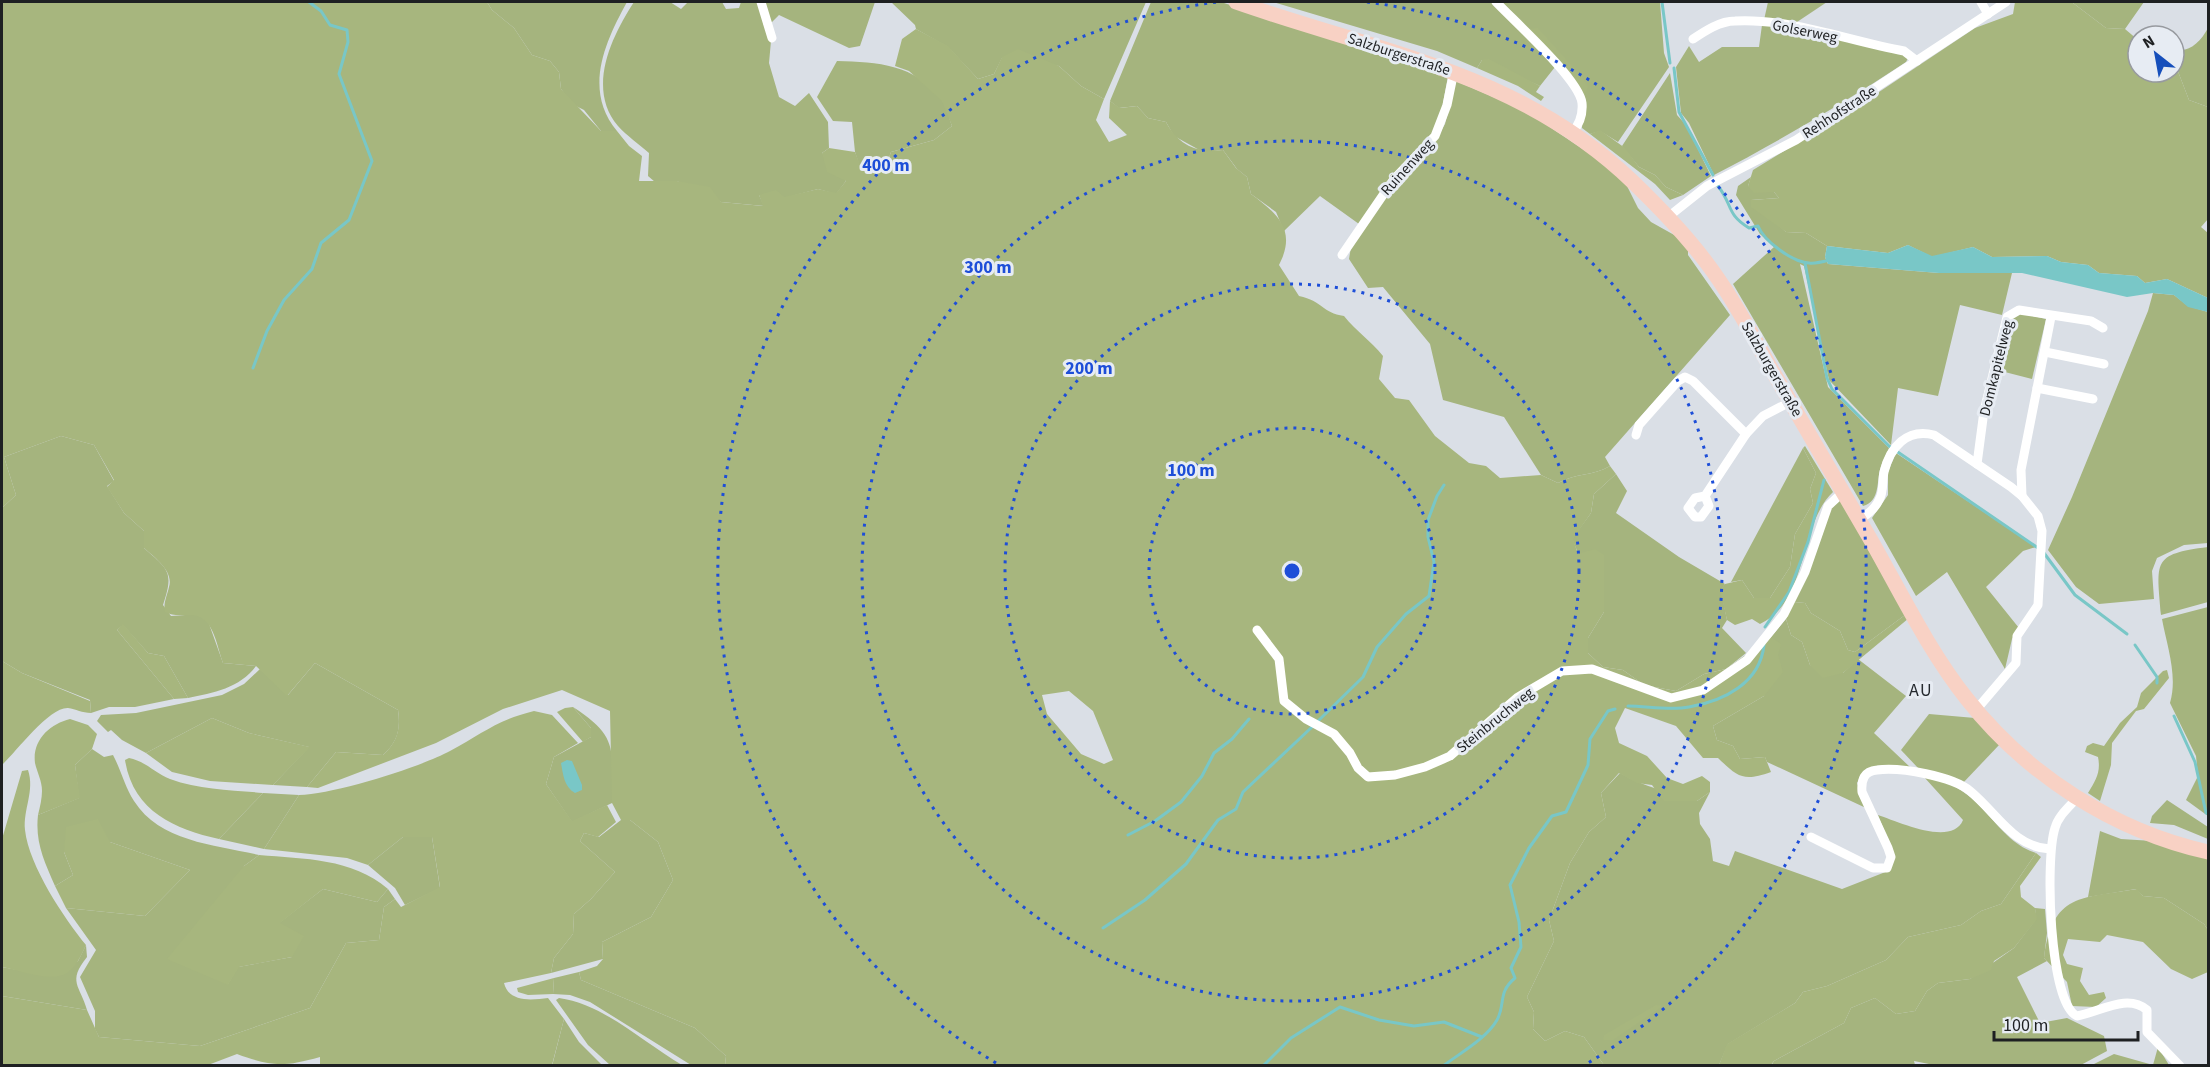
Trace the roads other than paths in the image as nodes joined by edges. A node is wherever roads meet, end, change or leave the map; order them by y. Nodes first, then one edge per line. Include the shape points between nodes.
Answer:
1 (760, 2) edge
2 (1236, 2) edge
3 (1496, 2) edge
4 (1981, 2) edge
5 (2006, 2) edge
6 (1988, 14) junction
7 (772, 38) dead end
8 (1693, 39) dead end
9 (1917, 61) junction
10 (1454, 71) junction
11 (1572, 133) junction
12 (1668, 217) junction
13 (1342, 255) dead end
14 (2051, 317) junction
15 (2103, 328) dead end
16 (2045, 352) junction
17 (2104, 364) dead end
18 (2037, 388) junction
19 (2093, 399) dead end
20 (1785, 404) junction
21 (1746, 434) junction
22 (1636, 435) dead end
23 (1977, 464) junction
24 (1839, 495) junction
25 (2022, 495) junction
26 (1705, 496) dead end
27 (1859, 520) junction
28 (1257, 630) dead end
29 (1976, 710) junction
30 (2077, 798) junction
31 (1811, 837) dead end
32 (2050, 849) junction
33 (2208, 852) edge
34 (2180, 1065) edge

1 - 7 street
2 - 10 main road, Salzburgerstraße
3 - 11 street via 1573,81 1582,103 1581,117
4 - 6 street
5 - 6 street, Rehhofstraße
6 - 9 street, Rehhofstraße
8 - 9 street, Golserweg via 1705,30 1733,21 1775,23 1904,51
9 - 12 street, Rehhofstraße via 1796,140 1707,186
10 - 11 main road, Salzburgerstraße via 1514,97
10 - 13 street, Ruinenweg via 1435,136 1389,186
11 - 12 main road, Salzburgerstraße via 1608,160
12 - 20 main road, Salzburgerstraße via 1722,285
14 - 15 street, Domkapitelweg via 2091,321
14 - 16 street
14 - 23 street, Domkapitelweg via 2019,310 2007,317 1984,411
16 - 17 street
16 - 18 street
18 - 19 street
18 - 25 street via 2021,470
20 - 21 street via 1763,416
20 - 24 main road, Salzburgerstraße
21 - 22 street via 1685,377 1639,425
21 - 26 street
23 - 25 street
23 - 27 street via 1934,435 1922,432 1906,437 1894,450 1884,474 1881,499
24 - 27 main road, Salzburgerstraße
24 - 28 street, Steinbruchweg via 1823,517 1805,572 1784,614 1747,660 1724,677 1703,690 1671,698 1592,669 1562,671 1518,698 1450,756 1395,775 1368,777 1334,735 1284,701 1279,659
25 - 29 street via 2038,516 2042,531 2038,605 2017,636 2016,663
27 - 29 main road, Salzburgerstraße via 1934,651
29 - 30 main road, Salzburgerstraße via 2026,760
30 - 32 street via 2055,825
30 - 33 main road, Salzburgerstraße via 2142,831
31 - 32 street via 1873,868 1887,868 1891,857 1861,783 1871,770 1884,769 1944,779 1969,790 2025,844
32 - 34 street via 2053,948 2070,1013 2077,1016 2138,1002 2147,1010 2147,1032

